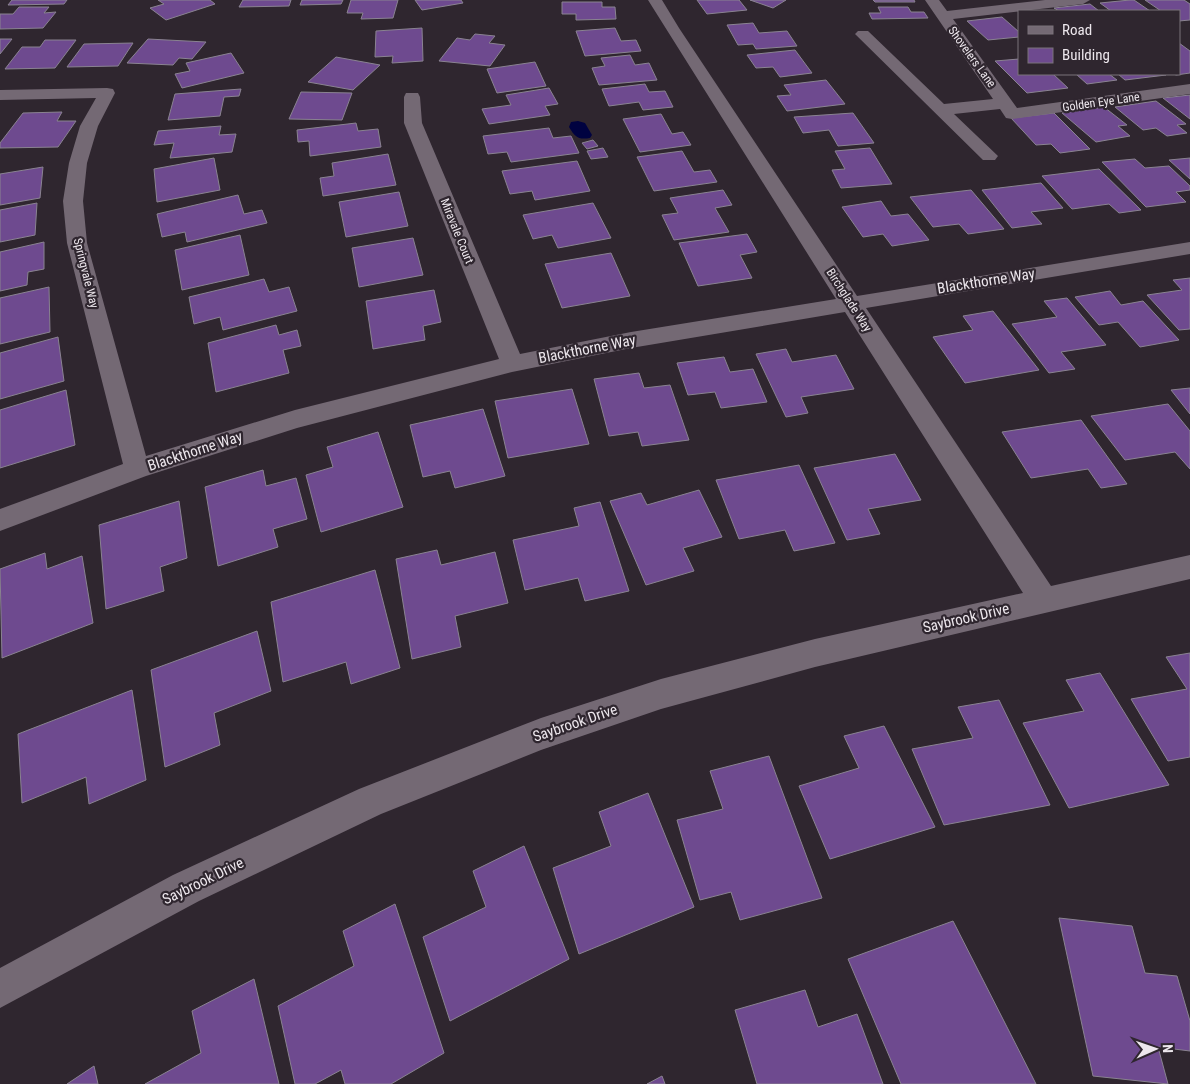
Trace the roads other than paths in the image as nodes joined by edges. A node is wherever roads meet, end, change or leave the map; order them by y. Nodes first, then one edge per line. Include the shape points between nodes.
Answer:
1 (655, 0) edge
2 (932, 0) edge
3 (1083, 0) edge
4 (942, 16) junction
5 (863, 34) dead end
6 (1190, 90) edge
7 (0, 95) edge
8 (412, 97) dead end
9 (1008, 108) junction
10 (940, 110) junction
11 (990, 156) dead end
12 (1190, 248) edge
13 (851, 304) junction
14 (512, 364) junction
15 (137, 469) junction
16 (0, 520) edge
17 (1190, 566) edge
18 (1044, 600) junction
19 (0, 989) edge

1 - 13 street, Birchglade Way
2 - 4 street, Shovelers Lane
3 - 4 street
4 - 9 street, Shovelers Lane
5 - 10 street
6 - 9 street, Golden Eye Lane
7 - 15 street, Springvale Way via 106,93 89,126 78,163 73,202 77,243
8 - 14 street, Miravale Court via 413,123
9 - 10 street, Golden Eye Lane
10 - 11 street
12 - 13 street, Blackthorne Way
13 - 14 street, Blackthorne Way via 631,340
13 - 18 street, Birchglade Way
14 - 15 street, Blackthorne Way via 295,419
15 - 16 street, Blackthorne Way
17 - 18 street, Saybrook Drive
18 - 19 street, Saybrook Drive via 815,653 661,694 541,734 371,801 194,884

